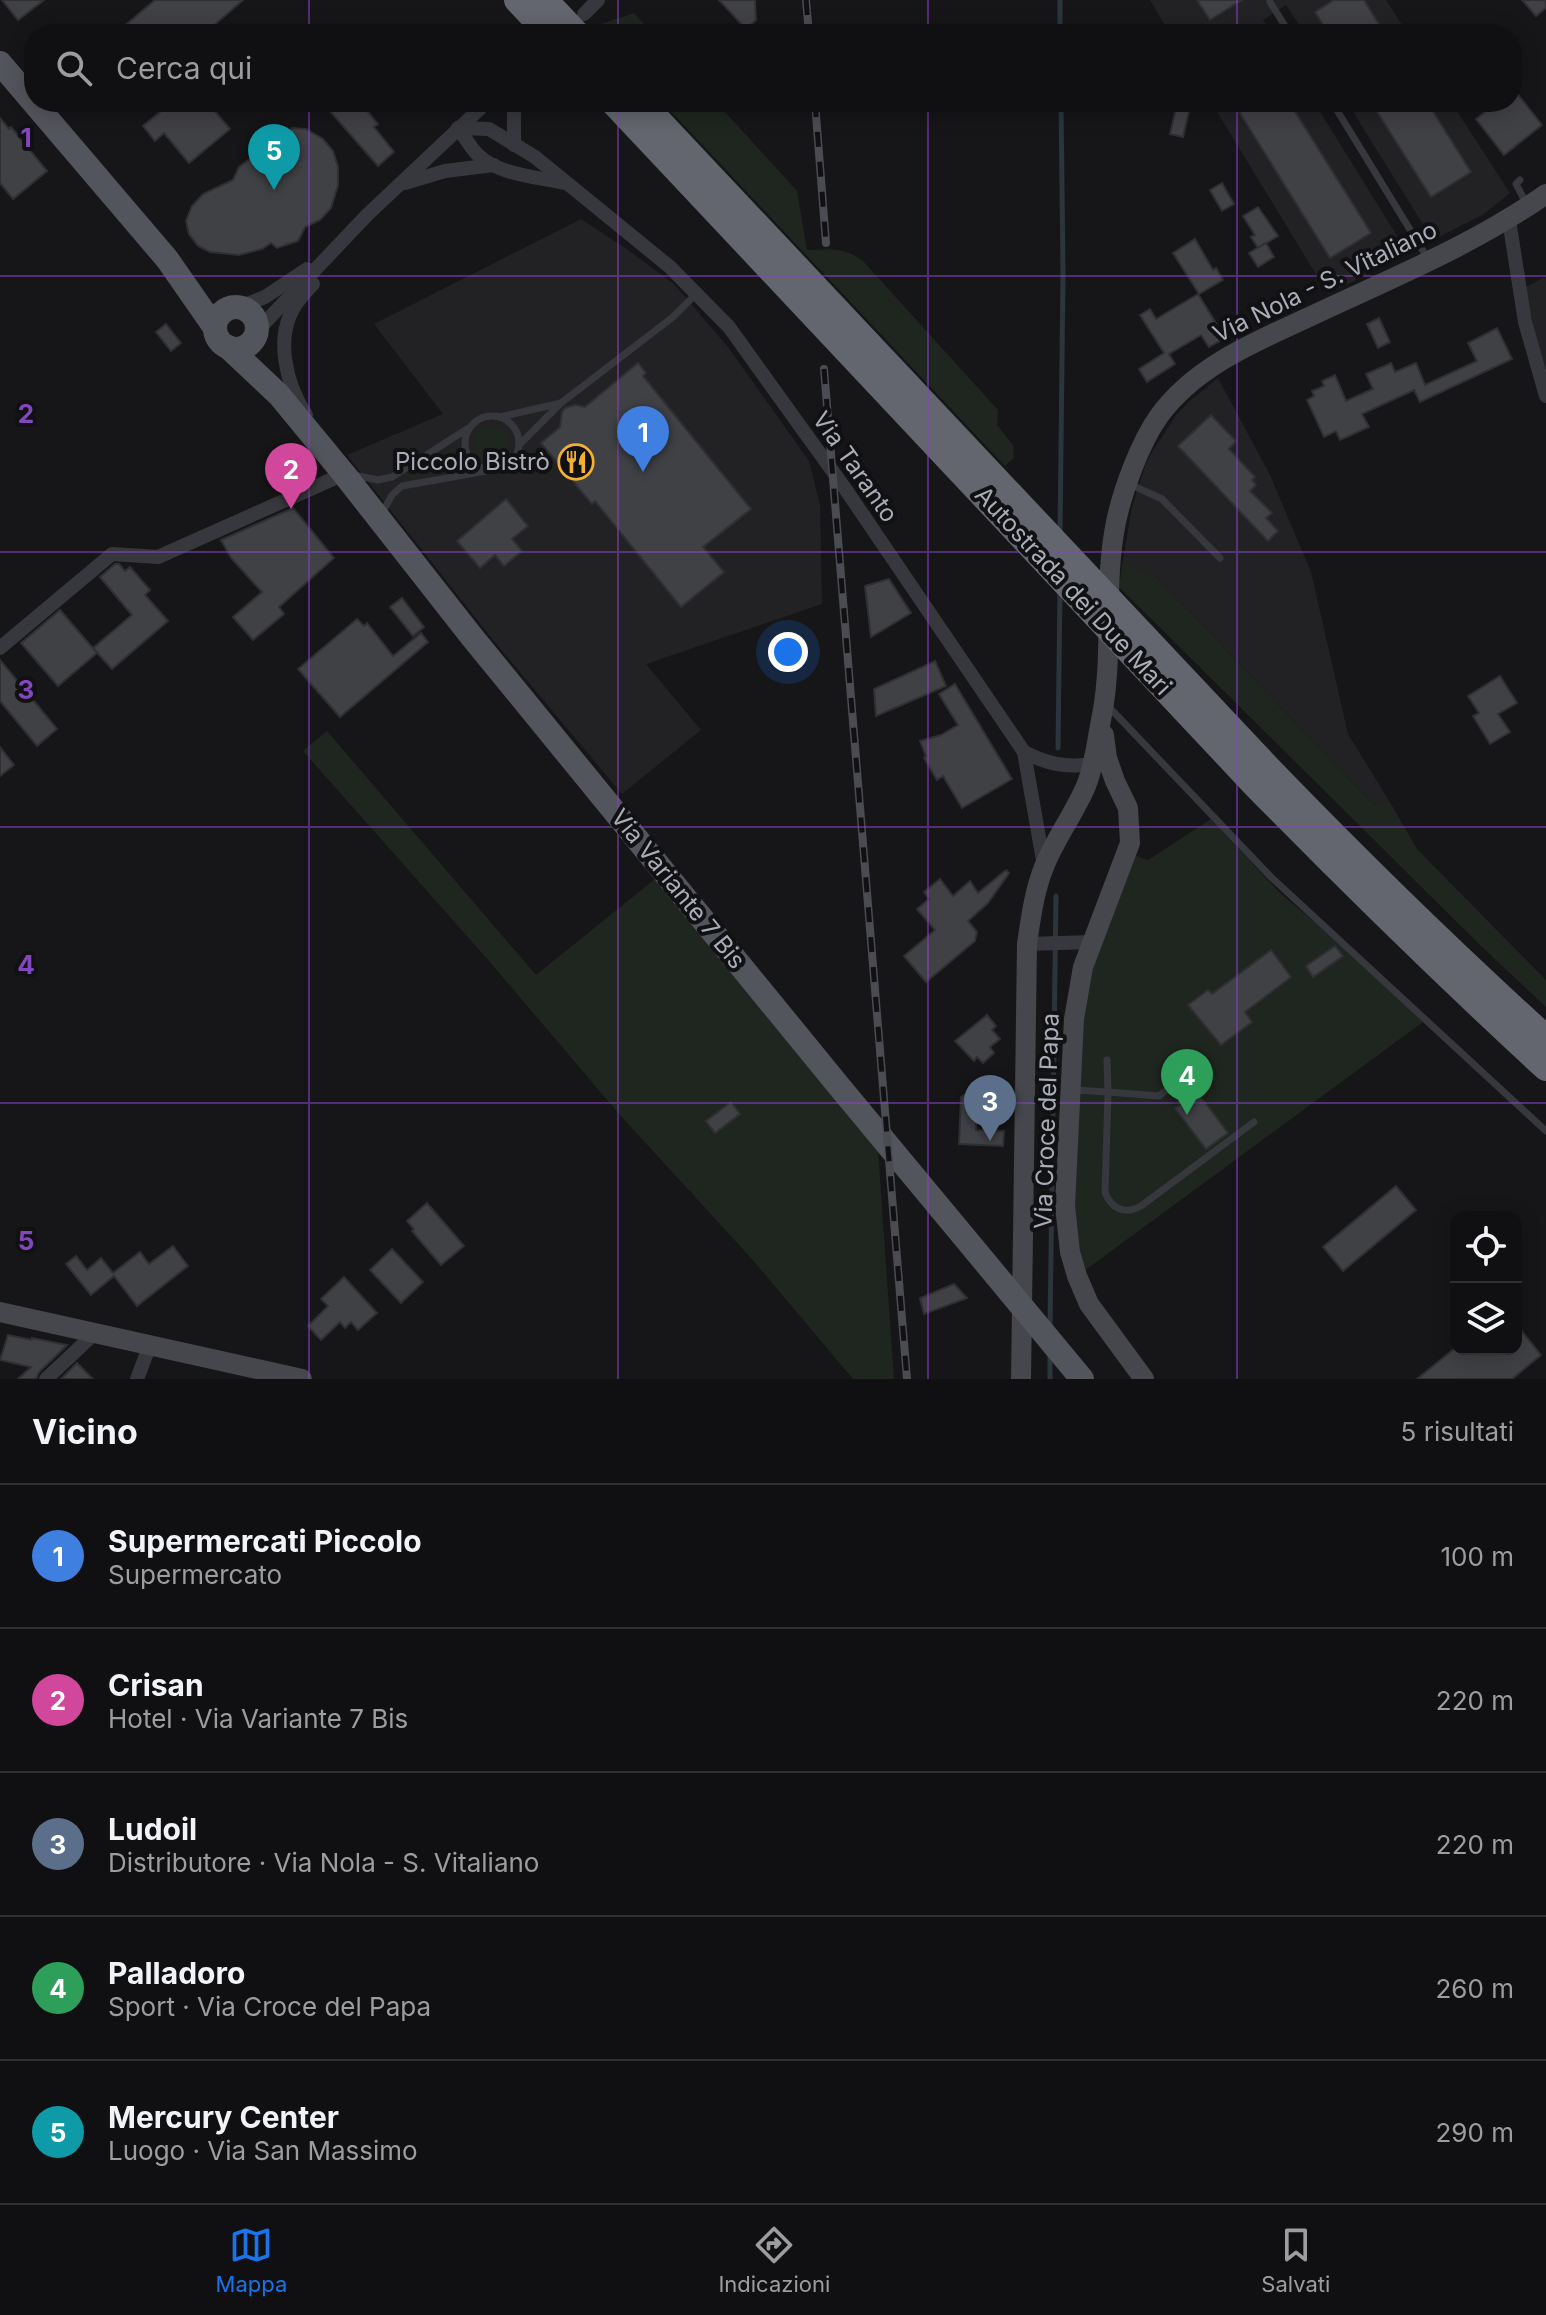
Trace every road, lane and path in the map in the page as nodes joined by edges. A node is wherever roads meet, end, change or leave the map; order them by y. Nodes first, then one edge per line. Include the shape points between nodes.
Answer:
1 (517, 0) edge
2 (545, 0) edge
3 (598, 0) edge
4 (1270, 2) edge
5 (540, 24) edge
6 (580, 24) edge
7 (1284, 24) edge
8 (0, 63) edge
9 (24, 91) edge
10 (42, 112) edge
11 (476, 112) edge
12 (514, 112) edge
13 (623, 112) edge
14 (650, 112) edge
15 (1338, 112) edge
16 (458, 128) junction
17 (514, 145) junction
18 (494, 165) junction
19 (1520, 180) dead end
20 (400, 184) junction
21 (569, 184) junction
22 (1546, 194) edge
23 (1528, 206) junction
24 (1509, 220) junction
25 (339, 244) junction
26 (167, 259) junction
27 (1429, 261) junction
28 (697, 294) junction
29 (238, 307) junction
30 (256, 332) junction
31 (222, 338) junction
32 (279, 395) junction
33 (1546, 396) edge
34 (561, 403) junction
35 (499, 417) junction
36 (469, 428) junction
37 (519, 445) junction
38 (325, 450) junction
39 (486, 470) junction
40 (344, 474) junction
41 (1127, 483) junction
42 (988, 486) junction
43 (379, 519) junction
44 (1220, 558) dead end
45 (1122, 611) junction
46 (0, 648) edge
47 (1104, 703) junction
48 (1024, 752) junction
49 (1093, 764) junction
50 (1115, 781) junction
51 (1044, 867) junction
52 (1092, 942) junction
53 (1038, 944) junction
54 (1546, 1018) edge
55 (1546, 1038) edge
56 (1107, 1060) dead end
57 (1201, 1063) dead end
58 (1546, 1068) edge
59 (1071, 1090) junction
60 (1108, 1092) junction
61 (1254, 1122) dead end
62 (1546, 1131) edge
63 (0, 1312) edge
64 (95, 1333) junction
65 (150, 1345) junction
66 (46, 1379) edge
67 (137, 1379) edge
68 (302, 1379) edge
69 (1021, 1379) edge
70 (1082, 1379) edge
71 (1144, 1379) edge

1 - 5 highway
2 - 6 highway
3 - 6 street
4 - 7 lane
8 - 9 main road, Via Variante 7 Bis
10 - 26 main road, Via Variante 7 Bis
11 - 16 street
12 - 17 street
13 - 42 highway, Autostrada dei Due Mari
14 - 42 highway, Autostrada dei Due Mari
15 - 27 lane
16 - 17 street, Via Taranto via 489,129
16 - 18 street, Via Taranto via 477,154
16 - 20 street
17 - 21 street, Via Taranto
18 - 20 street, Via Taranto
18 - 21 street, Via Taranto
19 - 23 lane via 1516,184
20 - 25 street
21 - 28 street, Via Taranto
22 - 23 main road, Via Nola - S. Vitaliano
23 - 24 main road, Via Nola - S. Vitaliano
24 - 27 main road, Via Nola - S. Vitaliano
24 - 33 street via 1525,322
25 - 29 street via 265,297
25 - 30 street
25 - 38 street via 295,306 285,334 287,369
26 - 29 main road, Via Variante 7 Bis
26 - 31 main road, Via Variante 7 Bis
27 - 41 main road, Via Nola - S. Vitaliano via 1220,361 1159,416
28 - 34 lane
28 - 48 street, Via Taranto via 729,327 844,487
29 - 30 main road via 255,318
29 - 31 main road via 219,316
30 - 31 main road via 242,348
30 - 32 main road, Via Variante 7 Bis
31 - 32 main road, Via Variante 7 Bis
32 - 38 main road, Via Variante 7 Bis
34 - 35 lane
34 - 37 lane
35 - 36 lane via 482,417
35 - 37 lane via 514,427
36 - 39 lane via 466,452
36 - 40 lane via 392,477
37 - 39 lane via 512,462
38 - 40 main road, Via Variante 7 Bis
39 - 43 lane via 402,486
40 - 43 main road, Via Variante 7 Bis
40 - 46 street via 158,557 112,554
41 - 44 lane via 1162,499
41 - 47 main road, Via Nola - S. Vitaliano via 1112,556
42 - 45 highway, Autostrada dei Due Mari
42 - 58 highway, Autostrada dei Due Mari via 1120,640 1354,887
43 - 70 main road, Via Variante 7 Bis
45 - 54 highway
45 - 55 highway, Autostrada dei Due Mari via 1370,873
47 - 49 main road, Via Nola - S. Vitaliano
47 - 50 main road, Via Croce del Papa via 1104,741
47 - 62 lane via 1271,877
48 - 49 street via 1059,766
48 - 51 street
49 - 50 main road
49 - 51 main road, Via Nola - S. Vitaliano
50 - 52 main road, Via Croce del Papa via 1128,808 1130,843
51 - 53 main road, Via Nola - S. Vitaliano via 1032,903
52 - 53 street
52 - 59 main road, Via Croce del Papa via 1074,1019
53 - 69 main road, Via Nola - S. Vitaliano
56 - 60 lane
57 - 60 lane via 1159,1096
59 - 60 lane
59 - 71 main road, Via Croce del Papa via 1065,1206 1070,1252 1089,1304
60 - 61 lane via 1105,1192 1111,1204 1123,1210 1141,1206
63 - 64 main road
64 - 65 main road
64 - 66 street
65 - 67 street
65 - 68 main road

